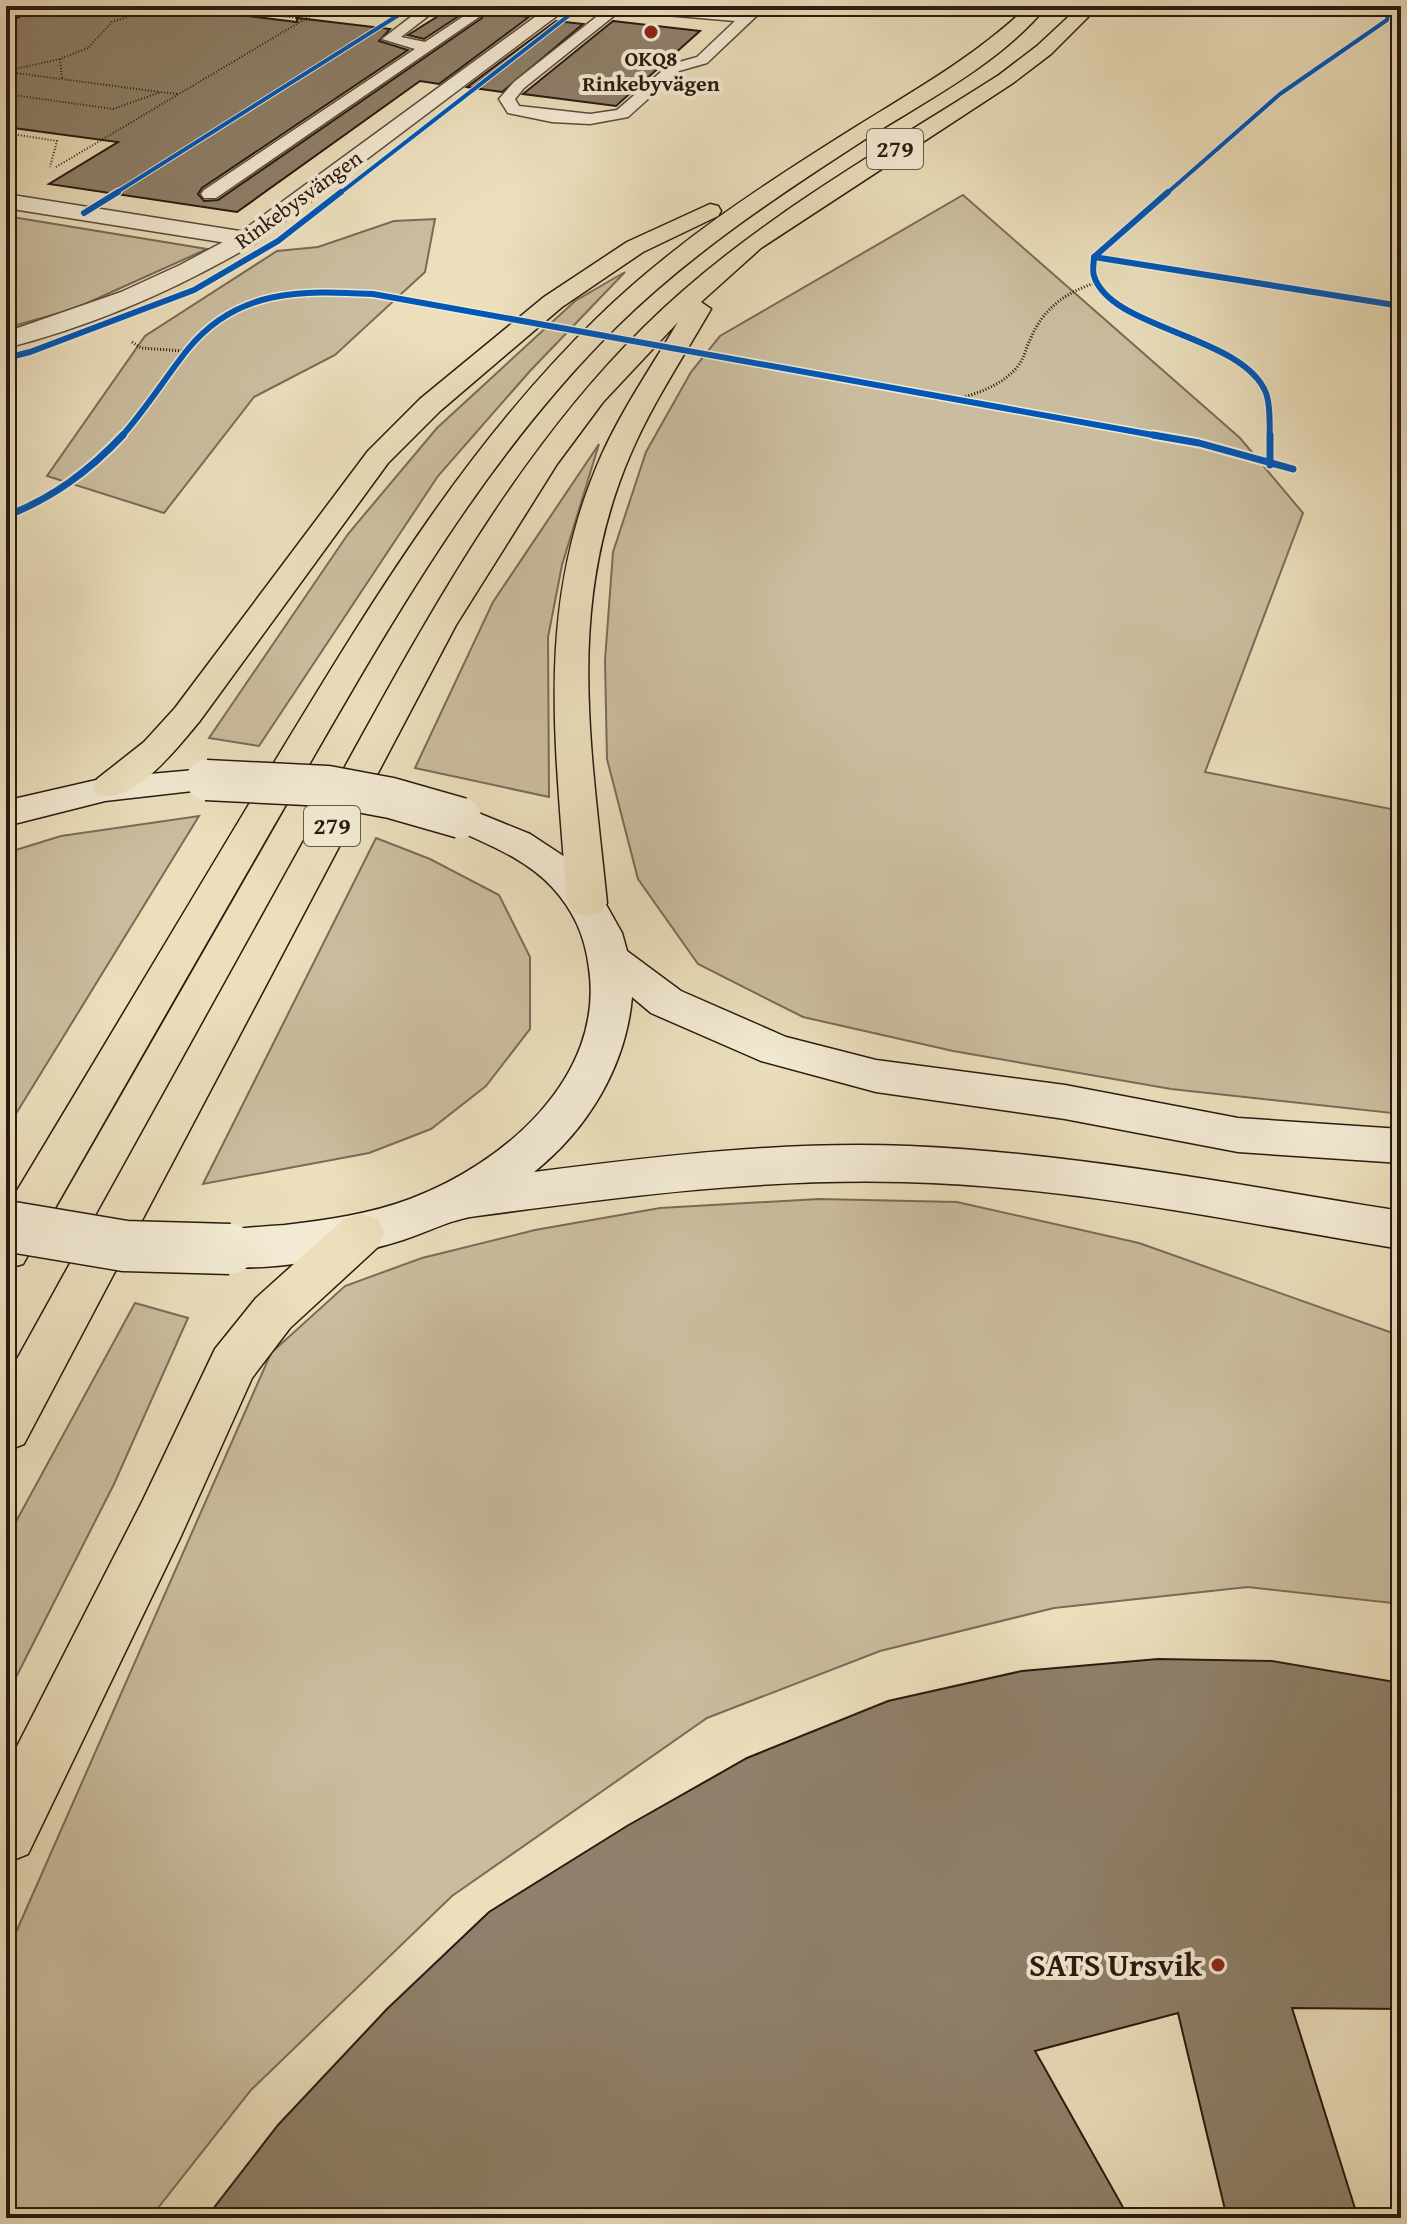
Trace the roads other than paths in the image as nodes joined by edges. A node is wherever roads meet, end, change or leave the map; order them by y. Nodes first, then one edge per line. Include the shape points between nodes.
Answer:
1 (434, 6) edge
2 (561, 6) edge
3 (605, 6) edge
4 (619, 6) edge
5 (760, 6) edge
6 (1038, 6) edge
7 (1090, 6) edge
8 (472, 17) dead end
9 (745, 18) junction
10 (428, 47) junction
11 (776, 187) junction
12 (210, 194) dead end
13 (6, 201) edge
14 (246, 239) junction
15 (723, 269) junction
16 (6, 340) edge
17 (110, 787) junction
18 (6, 814) edge
19 (587, 903) junction
20 (610, 959) junction
21 (1401, 1146) edge
22 (455, 1200) junction
23 (6, 1226) edge
24 (1401, 1230) edge
25 (361, 1233) junction
26 (6, 1250) edge
27 (6, 1428) edge
28 (6, 1832) edge

1 - 10 lane via 389,39
2 - 14 main road, Rinkebysvängen
3 - 4 lane
4 - 9 lane
4 - 9 lane via 519,85 507,99 514,110 590,119 622,114 674,68 702,60
5 - 9 lane
6 - 11 main road, 279 via 958,72
7 - 15 main road, 279 via 1006,79 793,214
8 - 10 lane
10 - 12 lane
11 - 17 main road via 635,247 553,302 430,405 378,457 187,715 157,750
11 - 26 main road, 279 via 674,261 607,322 540,390 491,453 377,620
13 - 14 main road
14 - 16 main road, Rinkebysvängen via 166,283
15 - 19 main road via 633,420 608,473 586,542 571,634
15 - 27 main road, 279 via 593,396 544,462 440,625
17 - 18 main road
17 - 19 main road, bridge via 206,780 327,786 391,798 461,818 514,842 549,863
19 - 20 main road
20 - 21 main road via 666,1002 712,1023 776,1050 876,1076 1065,1102 1238,1135
20 - 22 main road via 614,1003 606,1044 585,1086 525,1153
22 - 24 main road via 783,1164 908,1164 1041,1175
22 - 25 main road
23 - 25 main road, bridge via 125,1246 230,1249
25 - 28 main road via 273,1313 233,1364

